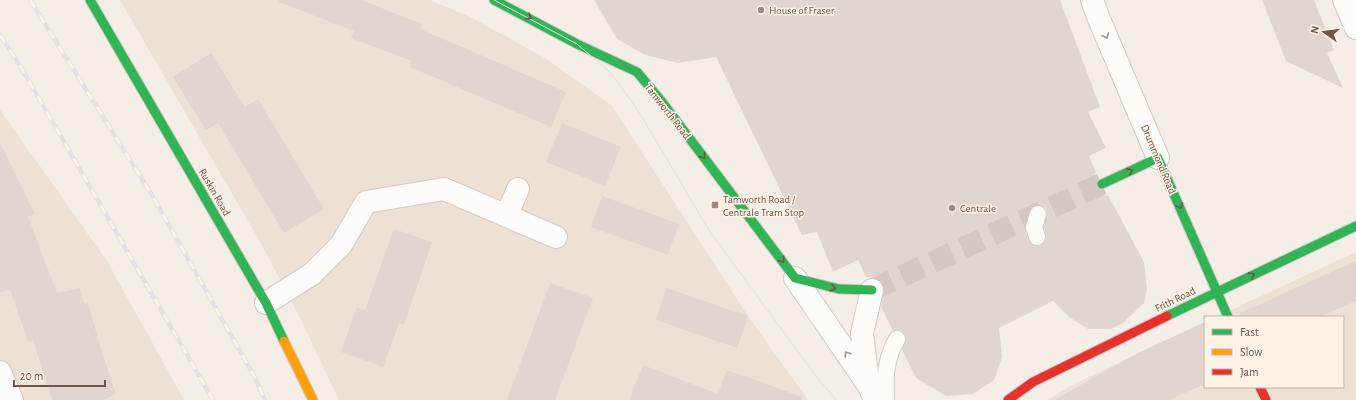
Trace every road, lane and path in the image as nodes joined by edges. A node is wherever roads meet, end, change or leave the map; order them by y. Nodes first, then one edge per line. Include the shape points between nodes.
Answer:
1 (90, 0) edge
2 (494, 0) edge
3 (1092, 0) edge
4 (1344, 0) edge
5 (1356, 28) edge
6 (1158, 158) junction
7 (1102, 184) tunnel mouth
8 (518, 189) dead end
9 (1038, 214) dead end
10 (507, 216) junction
11 (1356, 226) edge
12 (556, 237) dead end
13 (1037, 237) dead end
14 (795, 278) junction
15 (872, 290) joint
16 (1217, 291) junction
17 (266, 303) junction
18 (1228, 316) edge
19 (897, 339) dead end
20 (0, 372) edge
21 (1260, 388) edge
22 (872, 393) edge
23 (12, 400) edge
24 (312, 400) edge
25 (886, 400) edge
26 (1008, 400) edge
27 (1266, 400) edge

1 - 17 street, Ruskin Road
2 -> 14 street, Tamworth Road via 637,72
3 -> 6 street, Drummond Road
4 - 5 street
7 -> 6 street
6 -> 16 street, Drummond Road
8 - 10 street
9 - 13 lane via 1034,227
10 - 12 street
10 - 17 street via 444,189 366,202 341,245 312,274
16 -> 11 street, Frith Road
14 -> 15 street, Tamworth Road via 839,289
22 -> 14 street, Tamworth Road
15 - 22 street, Tamworth Road via 862,333
16 - 18 street, Drummond Road
16 - 26 street, Frith Road via 1033,382
17 - 24 street, Ruskin Road
19 - 25 lane via 888,354
20 - 23 street
21 - 27 street

